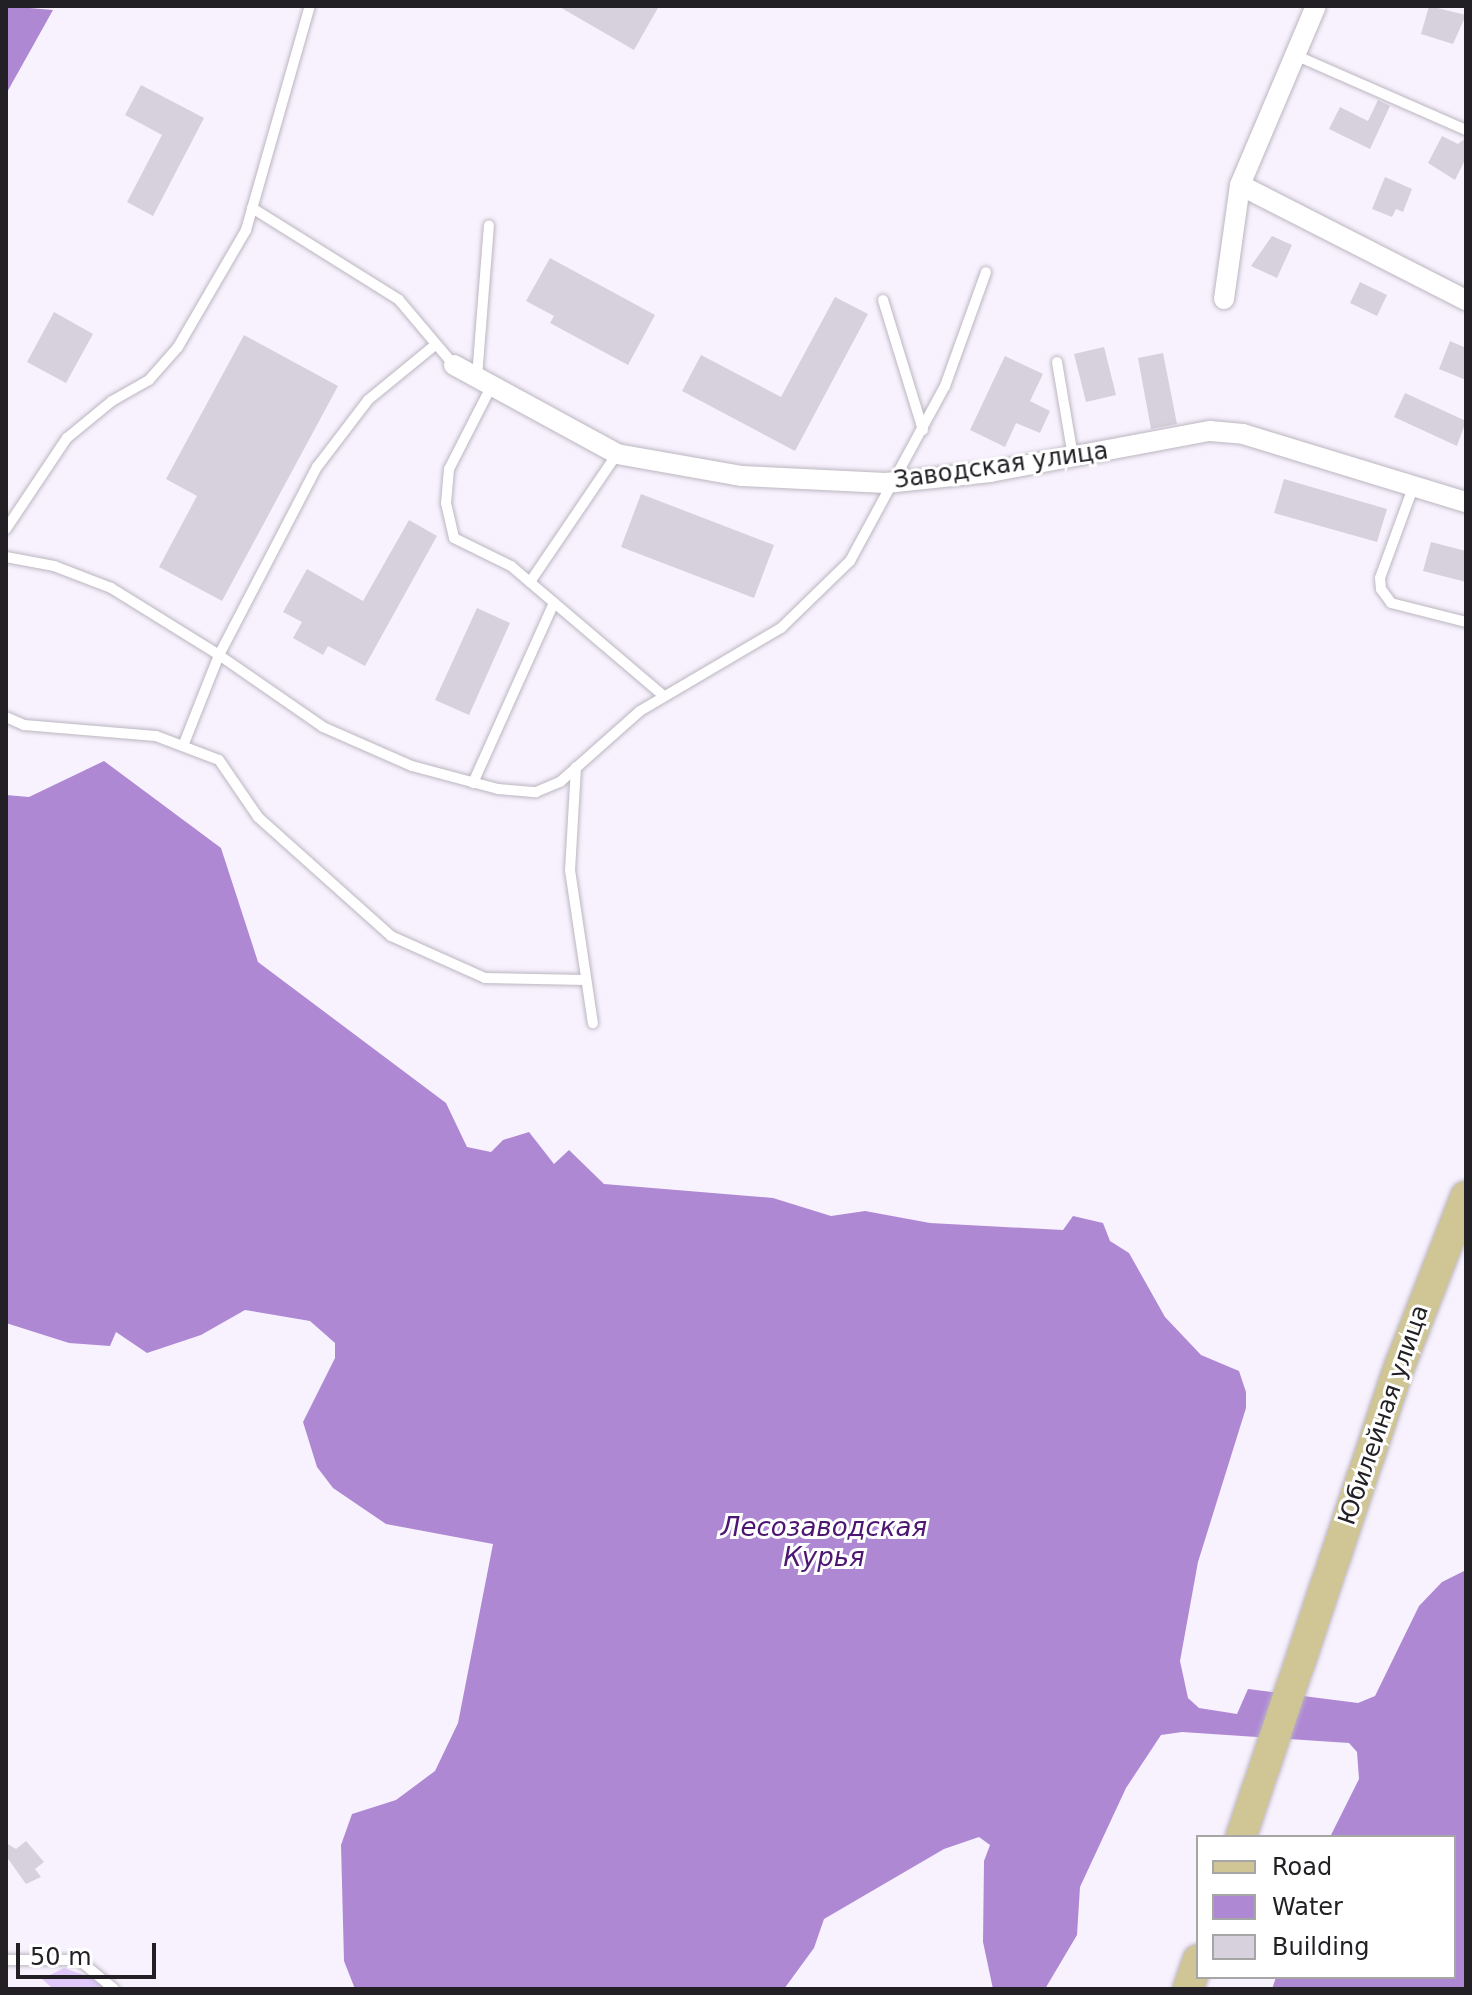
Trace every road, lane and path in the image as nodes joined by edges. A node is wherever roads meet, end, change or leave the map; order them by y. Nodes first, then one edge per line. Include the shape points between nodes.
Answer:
1 (310, 6) edge
2 (1316, 6) edge
3 (1295, 55) junction
4 (1466, 130) edge
5 (1240, 185) junction
6 (252, 208) junction
7 (489, 225) dead end
8 (986, 272) dead end
9 (1224, 299) dead end
10 (883, 300) dead end
11 (1466, 300) edge
12 (435, 345) junction
13 (1057, 362) dead end
14 (454, 365) joint
15 (484, 381) junction
16 (923, 430) junction
17 (617, 454) junction
18 (1073, 457) junction
19 (893, 482) junction
20 (1414, 485) junction
21 (1466, 502) edge
22 (6, 529) edge
23 (6, 557) edge
24 (530, 582) junction
25 (554, 603) junction
26 (1466, 622) edge
27 (219, 655) junction
28 (664, 696) junction
29 (6, 717) edge
30 (183, 746) junction
31 (576, 767) junction
32 (473, 783) junction
33 (586, 980) junction
34 (593, 1023) dead end
35 (1466, 1196) edge
36 (1242, 1835) edge
37 (6, 1960) edge
38 (1196, 1966) edge
39 (114, 1989) edge
40 (1188, 1989) edge

1 - 6 lane
2 - 3 street
3 - 4 lane
3 - 5 street
5 - 9 street
5 - 11 street
6 - 12 lane via 399,300
6 - 22 lane via 178,347 149,380 112,401 67,438
7 - 15 lane
8 - 16 lane
10 - 16 lane
12 - 14 lane
12 - 27 lane via 368,400 317,467
13 - 18 lane
14 - 15 street, Заводская улица
15 - 17 street, Заводская улица
15 - 24 lane via 449,469 449,525 454,538
16 - 19 lane
17 - 19 street, Заводская улица via 742,476
17 - 24 lane
18 - 19 street, Заводская улица
18 - 20 street, Заводская улица via 1221,432
19 - 28 lane via 850,561 781,628
20 - 21 street, Заводская улица
20 - 26 lane via 1380,578 1381,589 1391,603
23 - 27 lane via 54,566 111,588
24 - 25 lane
25 - 28 lane
25 - 32 lane
27 - 30 lane
27 - 32 lane via 323,727 412,766
28 - 31 lane
29 - 30 lane via 24,725 156,736
30 - 33 lane via 219,760 258,817 391,936 485,978
31 - 32 lane via 536,792
31 - 33 lane via 570,870
33 - 34 lane
35 - 36 main road, Юбилейная улица via 1410,1336
37 - 39 lane via 79,1960
38 - 40 main road

